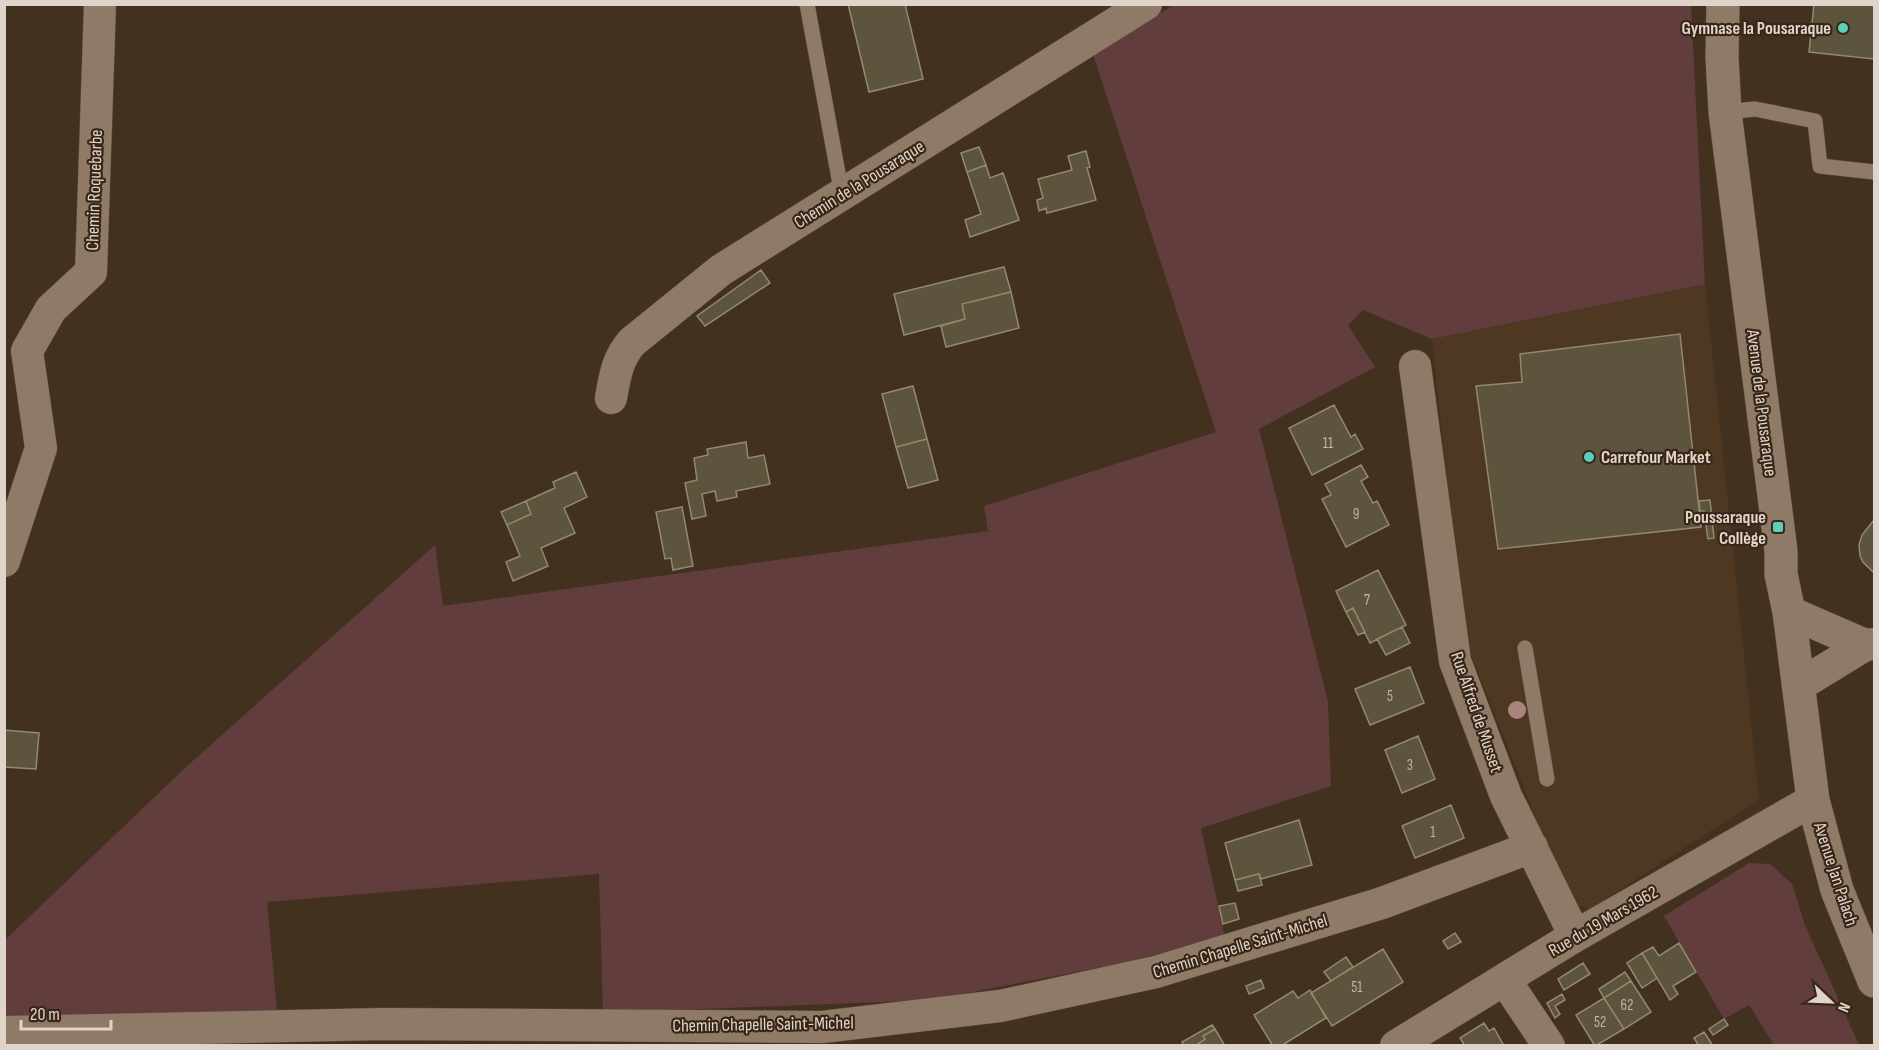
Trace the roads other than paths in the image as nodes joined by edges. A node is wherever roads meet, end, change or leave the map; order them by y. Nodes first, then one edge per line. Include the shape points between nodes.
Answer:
1 (100, 4) edge
2 (807, 4) edge
3 (1146, 4) edge
4 (1723, 4) edge
5 (1725, 112) junction
6 (1875, 172) edge
7 (842, 195) junction
8 (1415, 366) dead end
9 (611, 398) dead end
10 (4, 561) edge
11 (1789, 612) junction
12 (1870, 644) edge
13 (1525, 648) dead end
14 (1798, 686) junction
15 (1547, 779) dead end
16 (1813, 800) junction
17 (1532, 847) junction
18 (1575, 936) junction
19 (1505, 980) junction
20 (1875, 981) edge
21 (4, 1032) edge
22 (1396, 1046) edge
23 (1549, 1046) edge

1 - 10 street, Chemin Roquebarbe via 91,272 51,309 27,351 41,448
2 - 7 lane
3 - 7 street, Chemin de la Pousaraque
4 - 5 street, Avenue de la Pousaraque
5 - 6 lane via 1755,109 1815,121 1820,166
5 - 11 street, Avenue de la Pousaraque via 1781,574
7 - 9 street, Chemin de la Pousaraque via 721,270 632,342 616,368
8 - 17 street, Rue Alfred de Musset via 1455,661 1506,796
11 - 12 street
11 - 14 street, Avenue de la Pousaraque
12 - 14 street
13 - 15 lane
14 - 16 street, Avenue de la Pousaraque
16 - 18 street, Rue du 19 Mars 1962
16 - 20 street, Avenue Jan Palach via 1837,890
17 - 18 street, Rue Alfred de Musset
17 - 21 street, Chemin Chapelle Saint-Michel via 1382,903 1156,972 1000,1006 822,1027 383,1024
18 - 19 street, Rue du 19 Mars 1962
19 - 22 street, Rue du 19 Mars 1962
19 - 23 street

